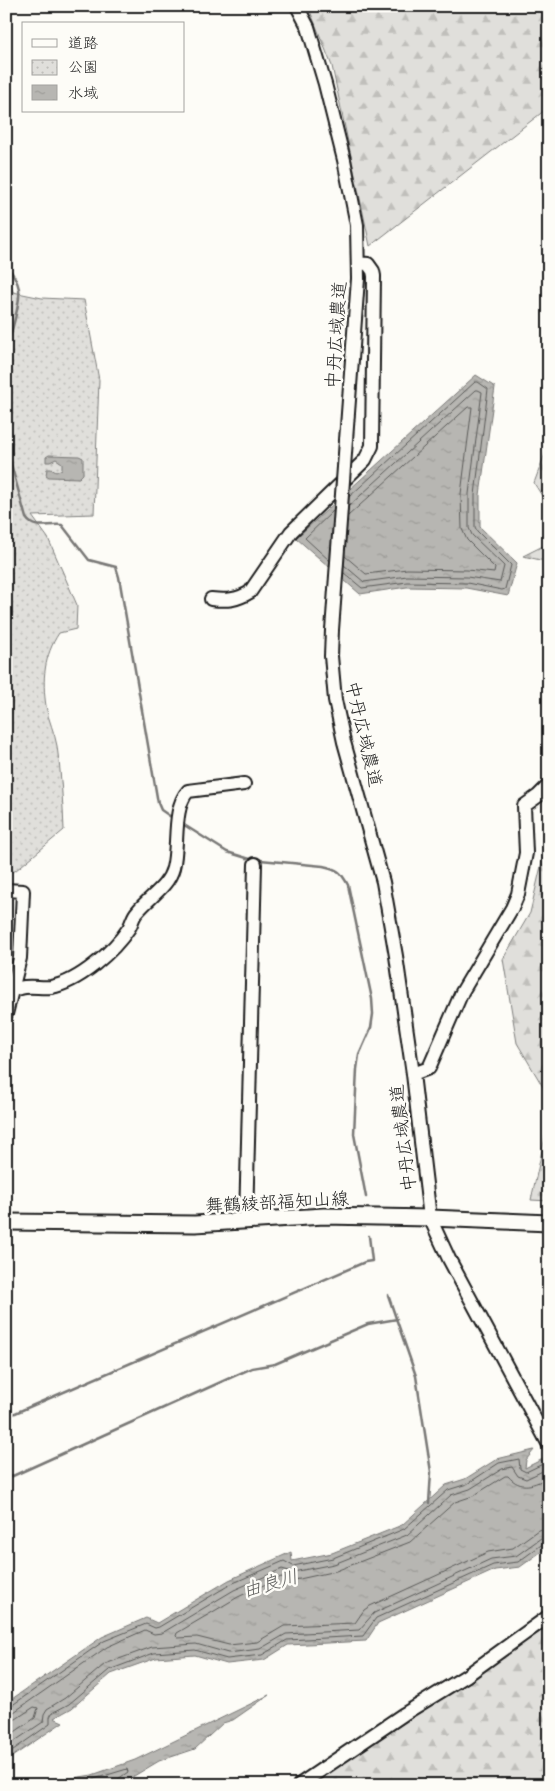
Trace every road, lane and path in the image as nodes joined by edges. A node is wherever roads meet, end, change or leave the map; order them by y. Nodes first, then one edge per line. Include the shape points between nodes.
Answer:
1 (297, 6) edge
2 (358, 263) junction
3 (211, 599) dead end
4 (244, 784) dead end
5 (548, 787) dead end
6 (255, 864) dead end
7 (6, 890) edge
8 (9, 991) edge
9 (6, 1014) edge
10 (413, 1074) junction
11 (430, 1218) junction
12 (246, 1221) junction
13 (6, 1222) edge
14 (549, 1223) edge
15 (549, 1445) edge
16 (549, 1616) edge
17 (299, 1785) edge

1 - 2 street, 中丹広域農道 via 311,37 344,160 357,225
2 - 3 street via 368,264 374,276 370,454 291,532 250,592 227,601
2 - 10 street, 中丹広域農道, bridge via 331,656 335,700 344,742 383,882
4 - 8 street via 188,791 182,798 173,868 168,881 136,912 129,928 94,965 51,987
5 - 10 street via 524,806 526,853 512,908 462,992 429,1068
6 - 12 street
7 - 8 street via 23,891 20,958
8 - 9 street
10 - 11 street, 中丹広域農道
11 - 12 main road, 舞鶴綾部福知山線 via 324,1216
11 - 14 main road, 舞鶴綾部福知山線
11 - 15 street, 中丹広域農道
12 - 13 main road, 舞鶴綾部福知山線 via 185,1224
16 - 17 street via 466,1676

